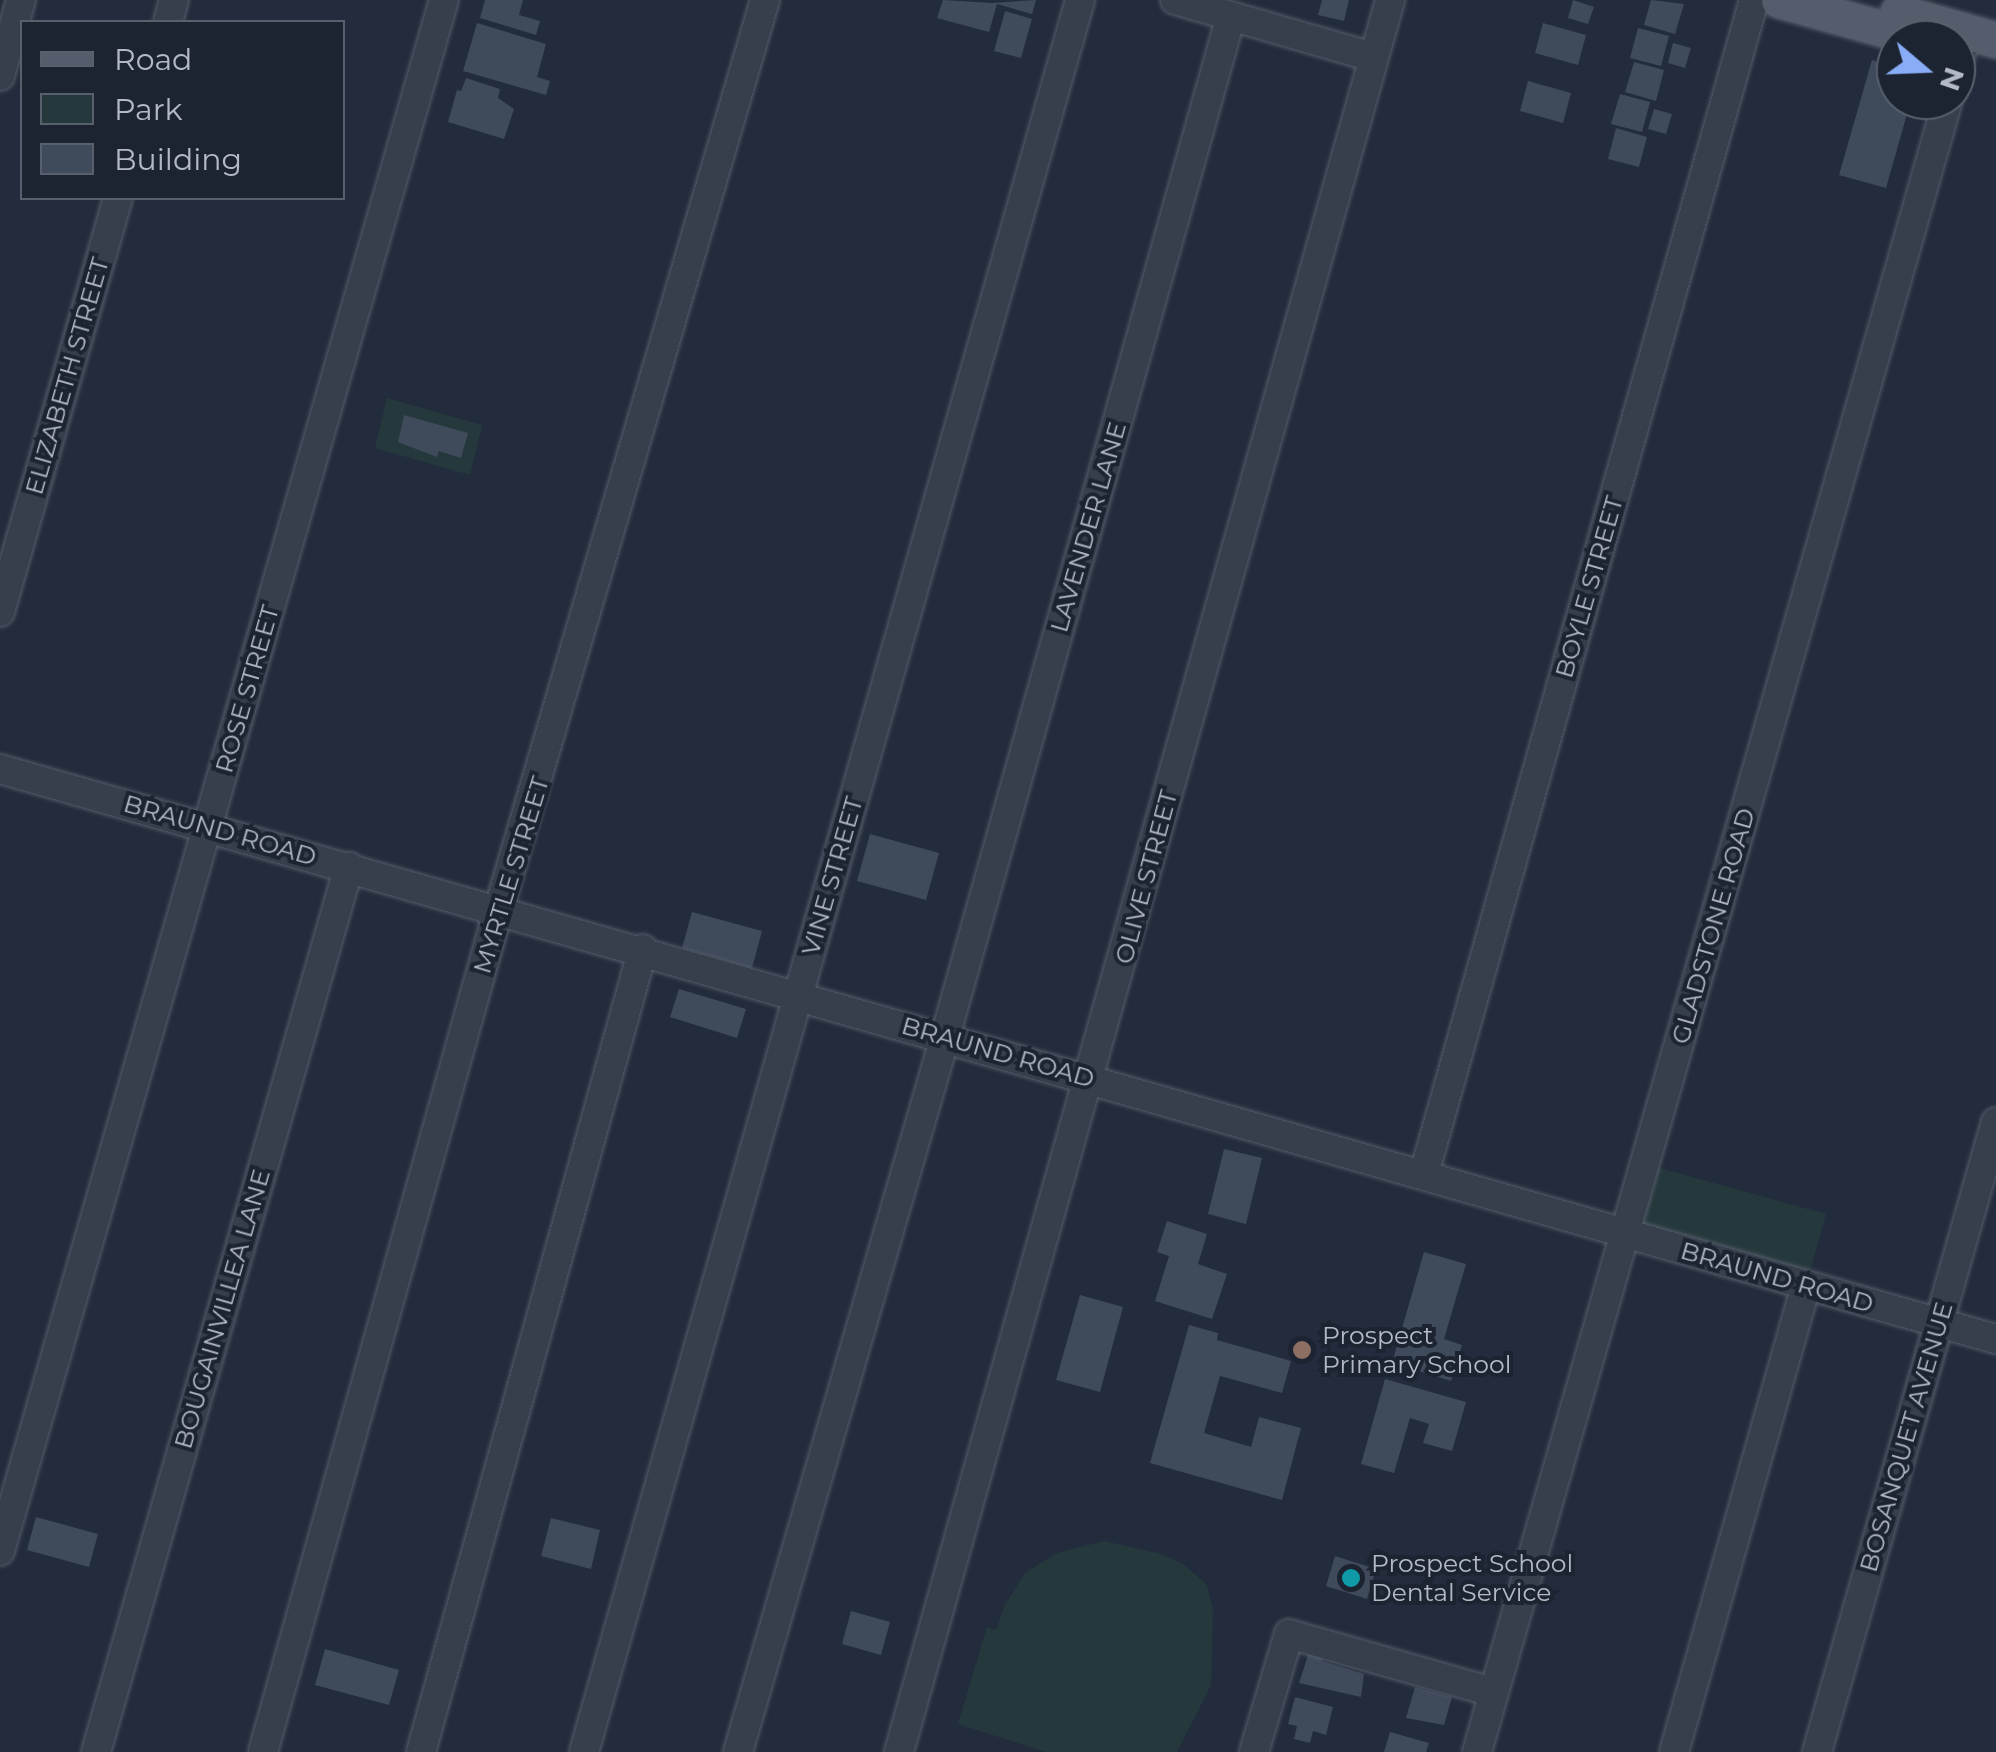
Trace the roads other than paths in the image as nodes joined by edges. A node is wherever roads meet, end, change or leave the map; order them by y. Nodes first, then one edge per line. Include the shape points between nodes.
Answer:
1 (21, 0) edge
2 (444, 0) edge
3 (765, 0) edge
4 (1080, 0) edge
5 (1176, 0) edge
6 (1390, 0) edge
7 (1754, 0) edge
8 (1778, 0) edge
9 (1854, 0) edge
10 (1231, 16) junction
11 (1901, 20) edge
12 (1876, 27) edge
13 (1373, 56) junction
14 (0, 76) edge
15 (1942, 120) edge
16 (117, 200) edge
17 (0, 612) edge
18 (0, 769) edge
19 (207, 826) junction
20 (350, 866) junction
21 (499, 908) junction
22 (644, 950) junction
23 (799, 994) junction
24 (946, 1037) junction
25 (1091, 1079) junction
26 (1996, 1122) edge
27 (1424, 1174) junction
28 (1625, 1232) junction
29 (1806, 1286) junction
30 (1938, 1323) junction
31 (1996, 1339) edge
32 (0, 1551) edge
33 (1493, 1692) junction
34 (96, 1752) edge
35 (263, 1752) edge
36 (421, 1752) edge
37 (584, 1752) edge
38 (738, 1752) edge
39 (898, 1752) edge
40 (1254, 1752) edge
41 (1477, 1752) edge
42 (1674, 1752) edge
43 (1818, 1752) edge

1 - 14 street
2 - 19 street, ROSE STREET via 336,415
3 - 21 street, MYRTLE STREET
4 - 23 street, VINE STREET
5 - 10 street
6 - 13 street, OLIVE STREET
7 - 27 street, BOYLE STREET
8 - 12 main road
9 - 11 main road
10 - 13 street
10 - 24 street, LAVENDER LANE
13 - 25 street, OLIVE STREET
15 - 28 street, GLADSTONE ROAD
16 - 17 street, ELIZABETH STREET
18 - 19 street, BRAUND ROAD
19 - 20 street, BRAUND ROAD
19 - 32 street, ROSE STREET
20 - 21 street, BRAUND ROAD
20 - 34 street, BOUGAINVILLEA LANE
21 - 22 street, BRAUND ROAD
21 - 35 street, MYRTLE STREET
22 - 23 street, BRAUND ROAD
22 - 36 street
23 - 24 street, BRAUND ROAD
23 - 37 street, VINE STREET
24 - 25 street, BRAUND ROAD
24 - 38 street, LAVENDER LANE
25 - 27 street, BRAUND ROAD
25 - 39 street, OLIVE STREET
26 - 30 street, BOSANQUET AVENUE
27 - 28 street, BRAUND ROAD
28 - 29 street, BRAUND ROAD
28 - 33 street, GLADSTONE ROAD
29 - 30 street, BRAUND ROAD
29 - 42 street
30 - 31 street, BRAUND ROAD
30 - 43 street, BOSANQUET AVENUE
33 - 40 street via 1289,1634
33 - 41 street, GLADSTONE ROAD

